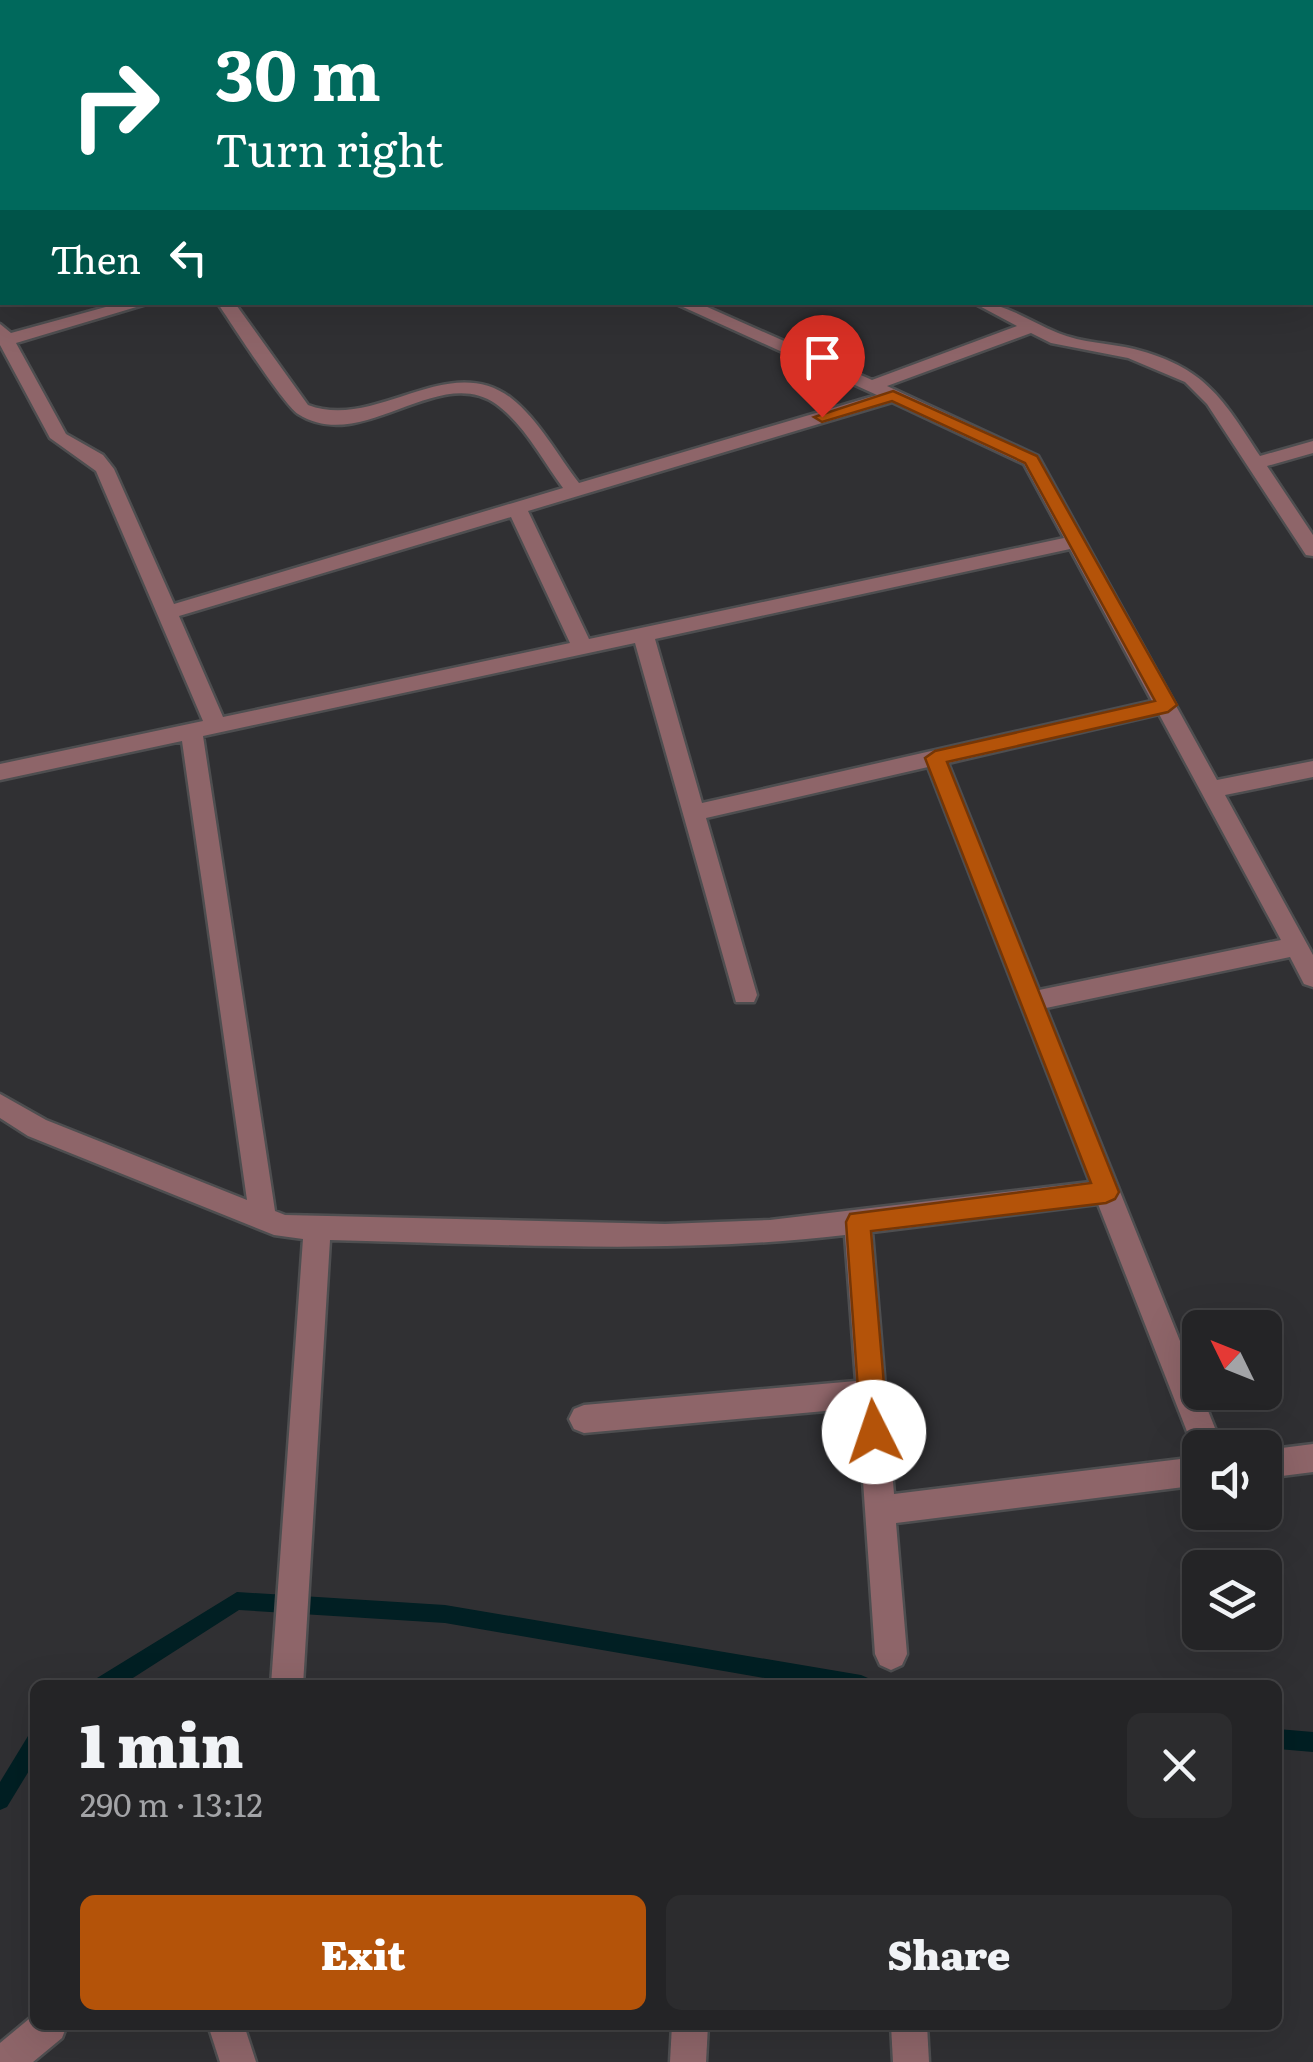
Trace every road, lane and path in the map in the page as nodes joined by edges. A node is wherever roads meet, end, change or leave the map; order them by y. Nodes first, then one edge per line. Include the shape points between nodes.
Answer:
1 (132, 305) edge
2 (227, 305) edge
3 (687, 305) edge
4 (986, 305) edge
5 (1028, 328) junction
6 (3, 335) edge
7 (872, 386) junction
8 (893, 396) junction
9 (1313, 447) edge
10 (1256, 463) junction
11 (574, 491) junction
12 (517, 508) junction
13 (1078, 541) junction
14 (1313, 550) edge
15 (167, 613) junction
16 (643, 634) junction
17 (582, 648) junction
18 (1168, 705) junction
19 (216, 726) junction
20 (191, 732) junction
21 (935, 758) junction
22 (1313, 769) edge
23 (0, 772) edge
24 (1213, 789) junction
25 (693, 813) junction
26 (1296, 946) junction
27 (1313, 977) edge
28 (745, 995) dead end
29 (1031, 1001) junction
30 (0, 1105) edge
31 (1106, 1192) junction
32 (263, 1218) junction
33 (858, 1222) junction
34 (317, 1227) junction
35 (872, 1393) junction
36 (584, 1419) dead end
37 (1201, 1430) edge
38 (1313, 1458) edge
39 (1282, 1462) edge
40 (1182, 1473) edge
41 (880, 1510) junction
42 (891, 1654) dead end
43 (287, 1680) edge
44 (42, 2030) edge
45 (228, 2030) edge
46 (690, 2030) edge
47 (909, 2030) edge
48 (5, 2062) edge
49 (238, 2062) edge
50 (688, 2062) edge
51 (911, 2062) edge

1 - 6 street
2 - 11 street via 312,416 360,417 472,388 504,402
3 - 7 street
4 - 5 street
5 - 7 street
5 - 10 street via 1133,354 1190,378 1214,400
6 - 15 street via 59,438 105,469
7 - 8 street
8 - 11 street
8 - 13 street via 1031,460
9 - 10 street
10 - 14 street
11 - 12 street
12 - 15 street
12 - 17 street
13 - 16 street
13 - 18 street
15 - 19 street
16 - 17 street
16 - 25 street
17 - 19 street
18 - 21 street
18 - 24 street
19 - 20 street
20 - 23 street
20 - 32 street
21 - 25 street
21 - 29 street
22 - 24 street
24 - 26 street
25 - 28 street
26 - 27 street
26 - 29 street
29 - 31 street
30 - 32 street via 37,1128
31 - 33 street
31 - 37 street
32 - 34 street via 284,1227
33 - 34 street via 665,1236
33 - 35 street
34 - 43 street
35 - 36 street
35 - 41 street
38 - 39 street
40 - 41 street
41 - 42 street
44 - 48 street
45 - 49 street
46 - 50 street
47 - 51 street

